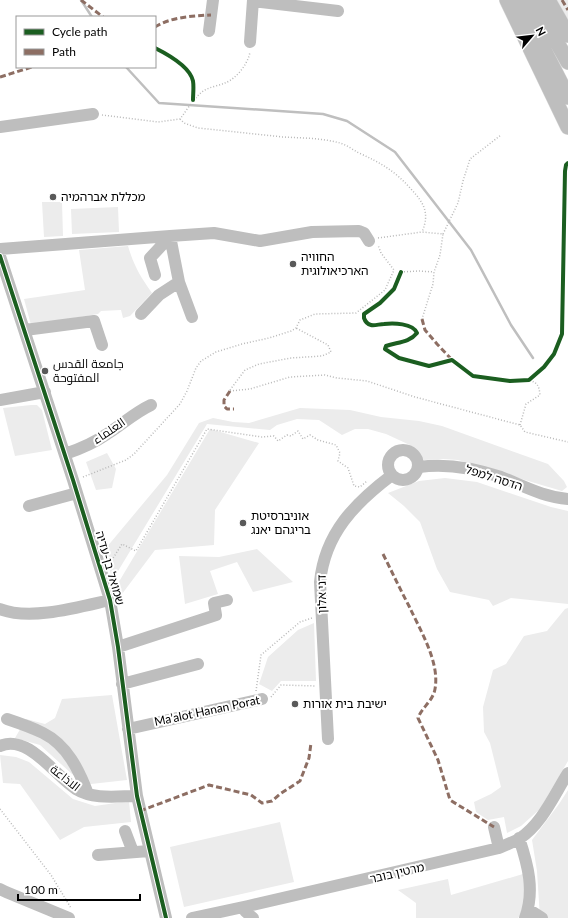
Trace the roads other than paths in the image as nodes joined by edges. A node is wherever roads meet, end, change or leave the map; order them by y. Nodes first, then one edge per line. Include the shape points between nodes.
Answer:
1 (213, 0) edge
2 (253, 0) edge
3 (507, 0) edge
4 (519, 0) edge
5 (533, 0) edge
6 (548, 0) edge
7 (338, 11) dead end
8 (209, 31) dead end
9 (568, 35) edge
10 (250, 42) road end
11 (568, 62) edge
12 (568, 97) edge
13 (93, 114) road end
14 (0, 127) edge
15 (568, 127) edge
16 (170, 238) junction
17 (369, 241) dead end
18 (0, 249) edge
19 (0, 256) edge
20 (155, 275) dead end
21 (179, 282) junction
22 (141, 314) dead end
23 (192, 318) dead end
24 (25, 330) junction
25 (102, 345) dead end
26 (45, 392) junction
27 (0, 400) edge
28 (151, 405) dead end
29 (65, 454) junction
30 (419, 467) junction
31 (392, 475) junction
32 (77, 493) junction
33 (568, 499) edge
34 (29, 506) dead end
35 (110, 600) junction
36 (227, 600) dead end
37 (0, 609) edge
38 (118, 646) junction
39 (198, 664) dead end
40 (122, 684) junction
41 (258, 700) road end
42 (7, 719) dead end
43 (128, 729) junction
44 (328, 739) dead end
45 (0, 746) edge
46 (568, 773) edge
47 (88, 794) junction
48 (137, 796) junction
49 (494, 827) dead end
50 (125, 830) dead end
51 (520, 838) junction
52 (499, 848) junction
53 (149, 851) junction
54 (133, 852) junction
55 (98, 856) dead end
56 (0, 889) edge
57 (248, 906) junction
58 (526, 914) edge
59 (71, 915) edge
60 (166, 918) edge
61 (192, 918) edge
62 (253, 918) edge
63 (542, 918) edge

1 - 8 street
2 - 7 street
2 - 10 street
3 - 15 main road
4 - 12 main road
5 - 11 main road
6 - 9 main road
13 - 14 street
16 - 17 street via 214,233 260,241 312,232 359,231 364,233
16 - 18 street
16 - 20 street via 150,258
16 - 21 street
19 - 24 street, שמואל בן-עדיה
21 - 22 street via 159,295
21 - 23 street
24 - 25 street via 94,321
24 - 26 street, שמואל בן-עדיה
26 - 27 street
26 - 29 street, שמואל בן-עדיה
28 - 29 street, العلماء via 82,449
29 - 32 street, שמואל בן-עדיה
30 - 31 street via 409,480 398,480
30 - 31 street via 418,460 412,452 397,450 392,454 388,464
30 - 33 street, הדסה למפל via 436,464 477,470 553,498
31 - 44 street, דני אלון via 370,492 338,528 331,540 321,571
32 - 34 street
32 - 35 street, שמואל בן-עדיה
35 - 37 street via 73,609 40,613 18,614
35 - 38 street, שמואל בן-עדיה
36 - 38 street via 214,603 216,615
38 - 40 street, שמואל בן-עדיה
39 - 40 street
40 - 43 street, שמואל בן-עדיה
41 - 43 street, Ma’alot Hanan Porat
42 - 47 street via 43,733 58,743 75,765
43 - 48 street, שמואל בן-עדיה
45 - 47 street, الاذاعة via 11,744 34,752 66,782
46 - 51 street, מרטין בובר via 538,820
47 - 48 street, الاذاعة
48 - 53 street, שמואל בן-עדיה
49 - 52 street
50 - 54 street
51 - 52 street, מרטין בובר
51 - 58 street via 531,891
52 - 57 street, מרטין בובר
53 - 54 street
53 - 60 street, שמואל בן-עדיה
54 - 55 street
56 - 59 street
57 - 61 street, מרטין בובר
57 - 62 street via 245,911
58 - 63 street

